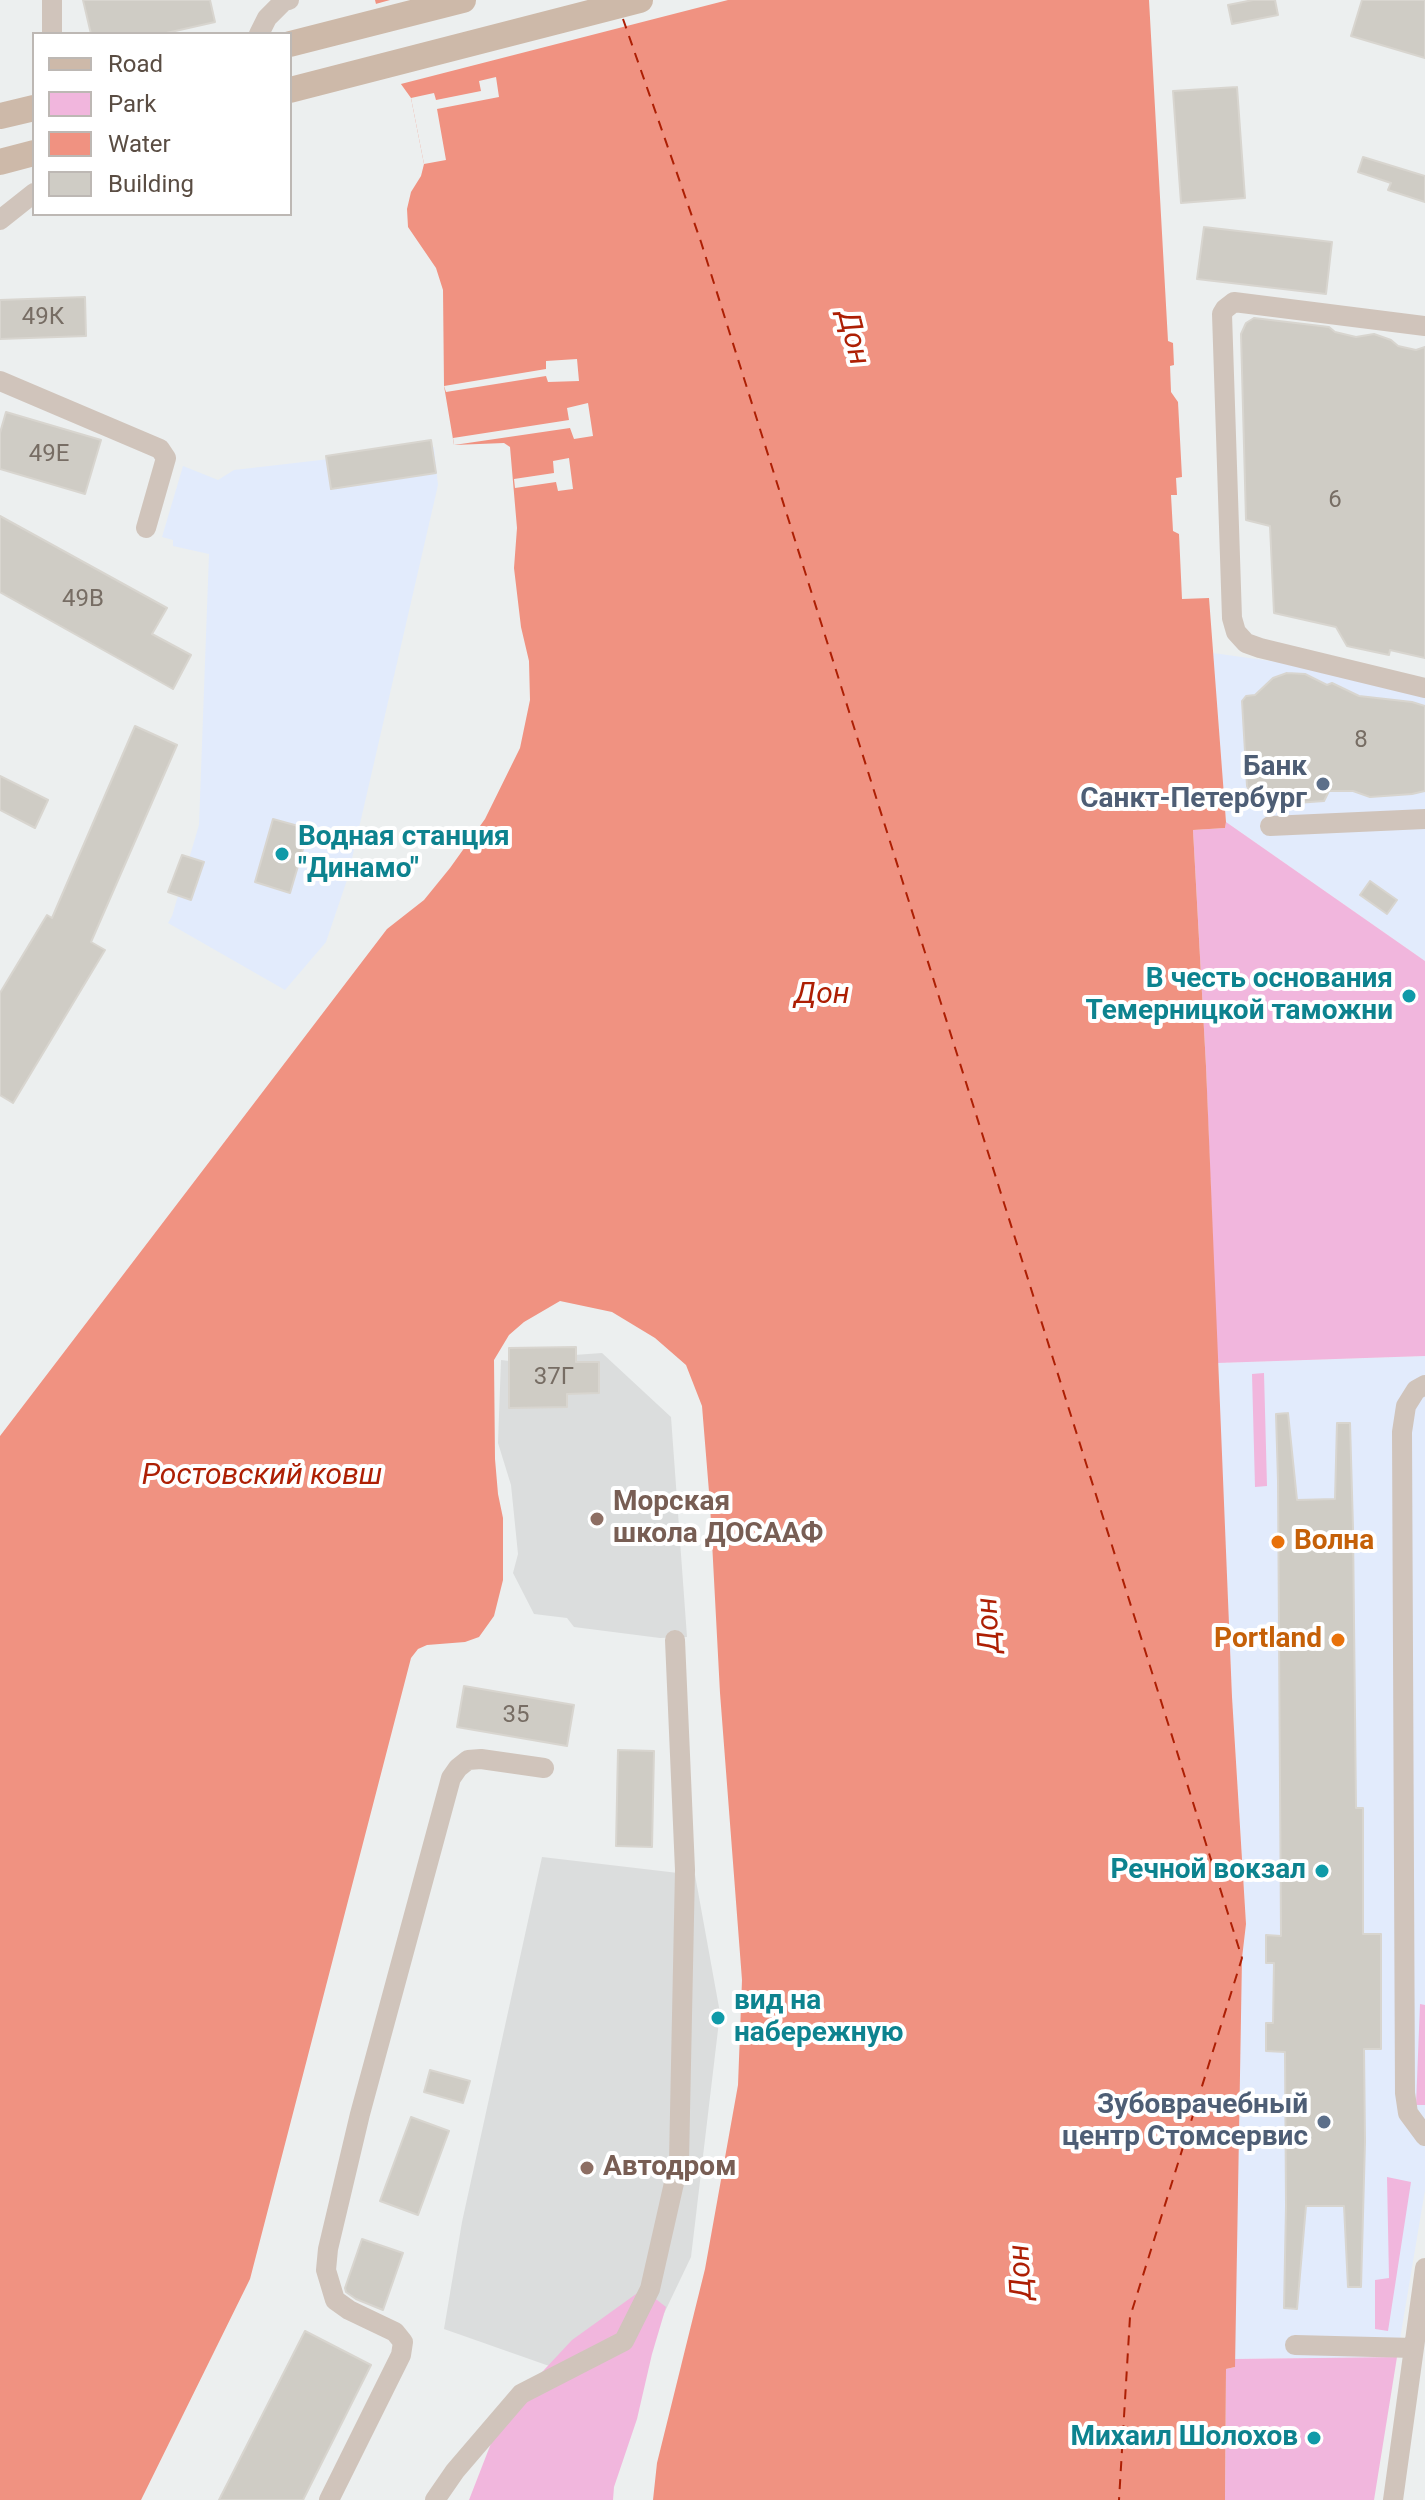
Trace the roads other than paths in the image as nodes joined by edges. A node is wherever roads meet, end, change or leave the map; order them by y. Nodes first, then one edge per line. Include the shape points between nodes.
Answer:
1 (52, 0) edge
2 (289, 0) edge
3 (463, 0) edge
4 (640, 0) edge
5 (52, 32) edge
6 (260, 32) edge
7 (292, 43) edge
8 (292, 89) edge
9 (32, 108) edge
10 (0, 116) edge
11 (32, 154) edge
12 (0, 162) edge
13 (32, 195) edge
14 (0, 220) edge
15 (1425, 326) edge
16 (0, 381) edge
17 (146, 528) dead end
18 (1425, 688) edge
19 (1425, 819) edge
20 (1270, 826) dead end
21 (1425, 1385) edge
22 (675, 1640) dead end
23 (544, 1768) dead end
24 (1425, 2136) edge
25 (1425, 2268) edge
26 (1418, 2342) edge
27 (1295, 2345) dead end
28 (329, 2500) edge
29 (435, 2500) edge
30 (1393, 2500) edge

1 - 5 street
2 - 6 street via 267,18
3 - 7 main road
4 - 8 main road
9 - 10 main road
11 - 12 main road
13 - 14 street
15 - 18 street via 1234,302 1222,314 1236,632 1260,648
16 - 17 street via 160,449 166,458
19 - 20 street
21 - 24 street via 1406,1406 1402,1464 1405,2093 1408,2113
22 - 29 street via 685,1870 679,2161 650,2289 624,2341 521,2394
23 - 28 street via 468,1760 451,1778 360,2114 326,2270 335,2300 395,2332 403,2342 401,2355
25 - 26 street
26 - 27 street
26 - 30 street

